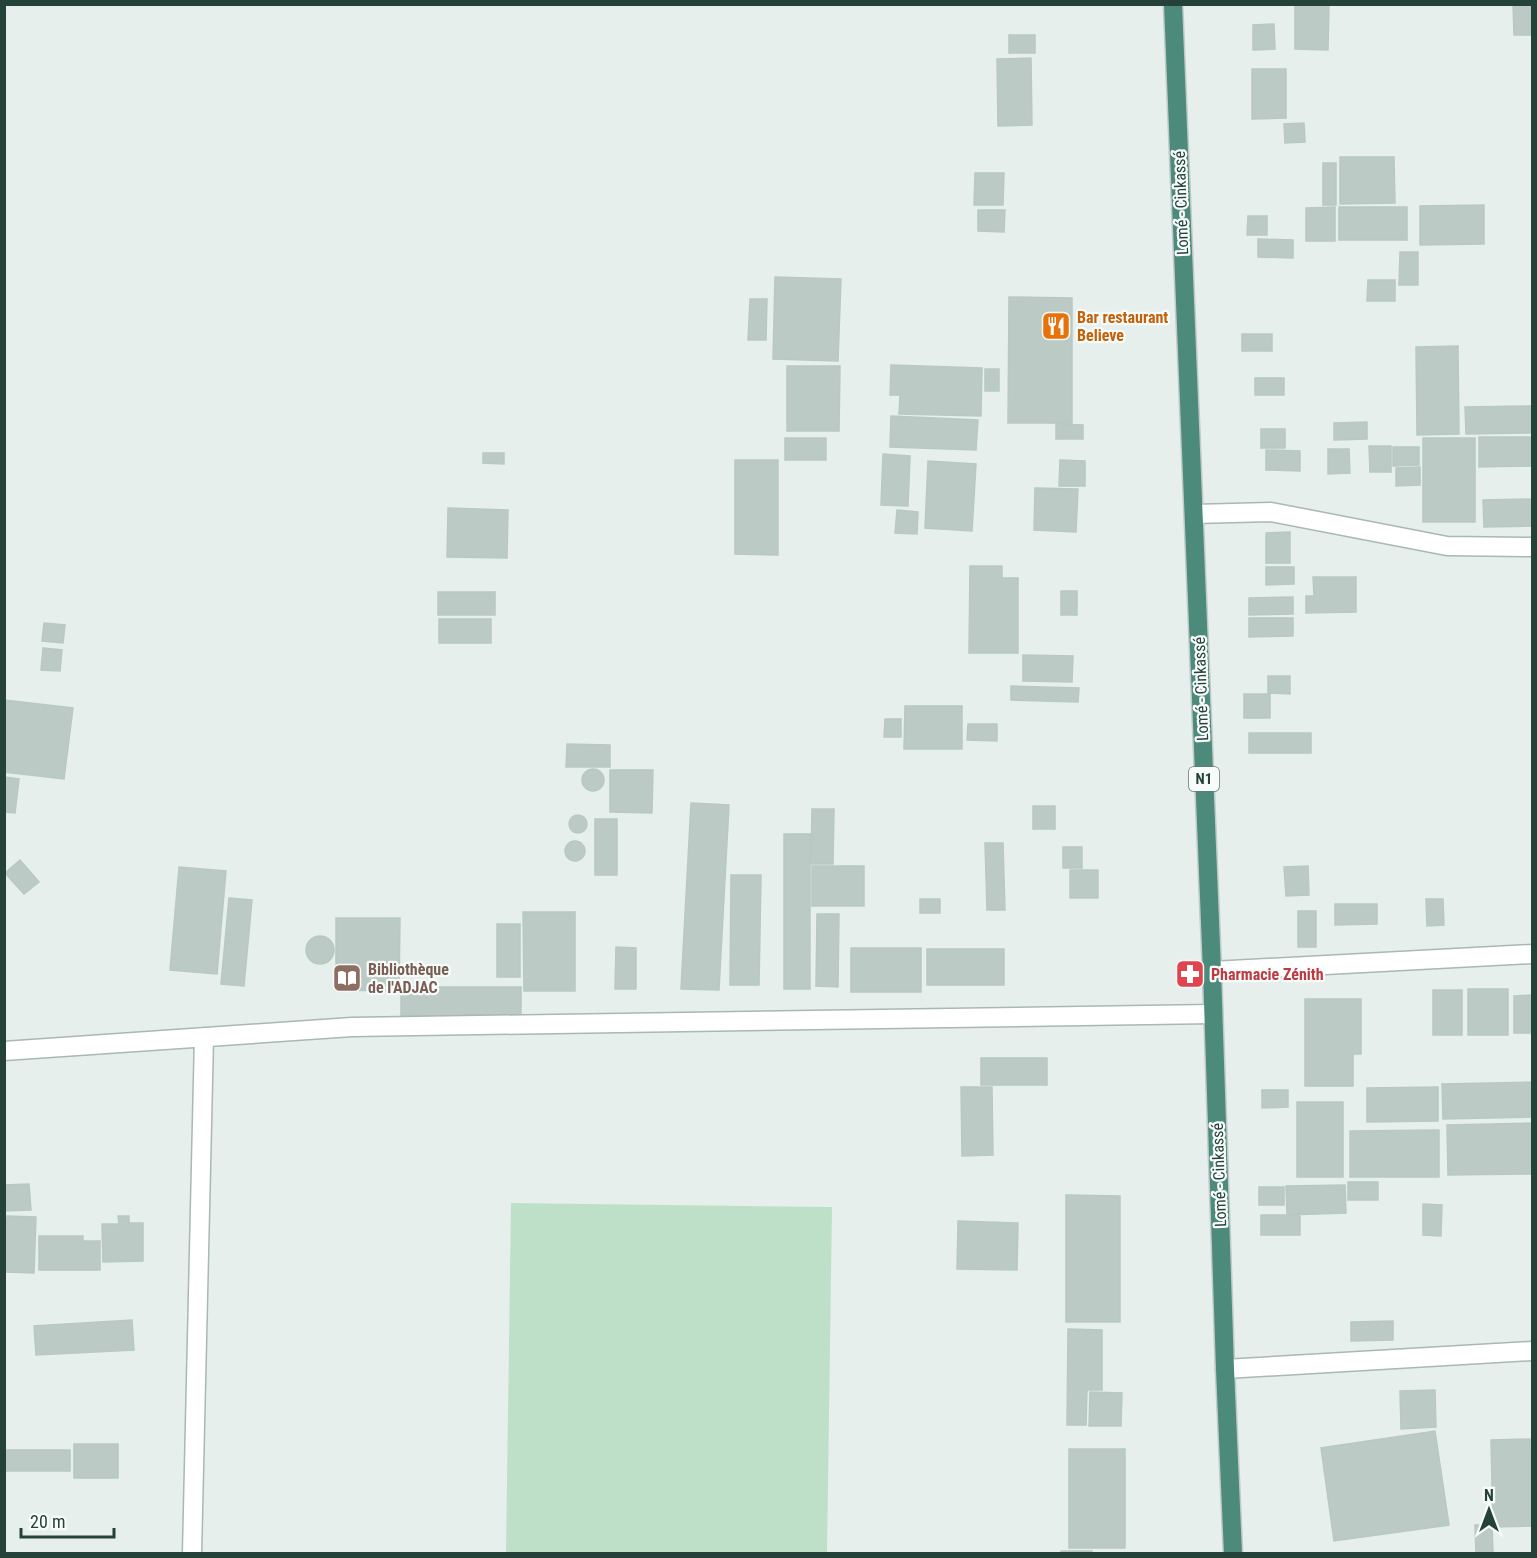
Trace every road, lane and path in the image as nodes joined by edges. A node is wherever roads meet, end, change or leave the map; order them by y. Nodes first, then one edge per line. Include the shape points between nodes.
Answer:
1 (1173, 4) edge
2 (1194, 514) junction
3 (1533, 547) edge
4 (1533, 954) edge
5 (1212, 971) junction
6 (1213, 1014) junction
7 (204, 1037) junction
8 (4, 1051) edge
9 (1533, 1351) edge
10 (1225, 1369) junction
11 (192, 1554) edge
12 (1233, 1554) edge

1 - 2 highway, Lomé - Cinkassé / N1
2 - 3 street via 1271,512 1447,546
2 - 5 highway, Lomé - Cinkassé / N1
4 - 5 street
5 - 6 highway, Lomé - Cinkassé / N1
6 - 7 street via 352,1027
6 - 10 highway, Lomé - Cinkassé / N1
7 - 8 street
7 - 11 street
9 - 10 street
10 - 12 highway, Lomé - Cinkassé / N1

